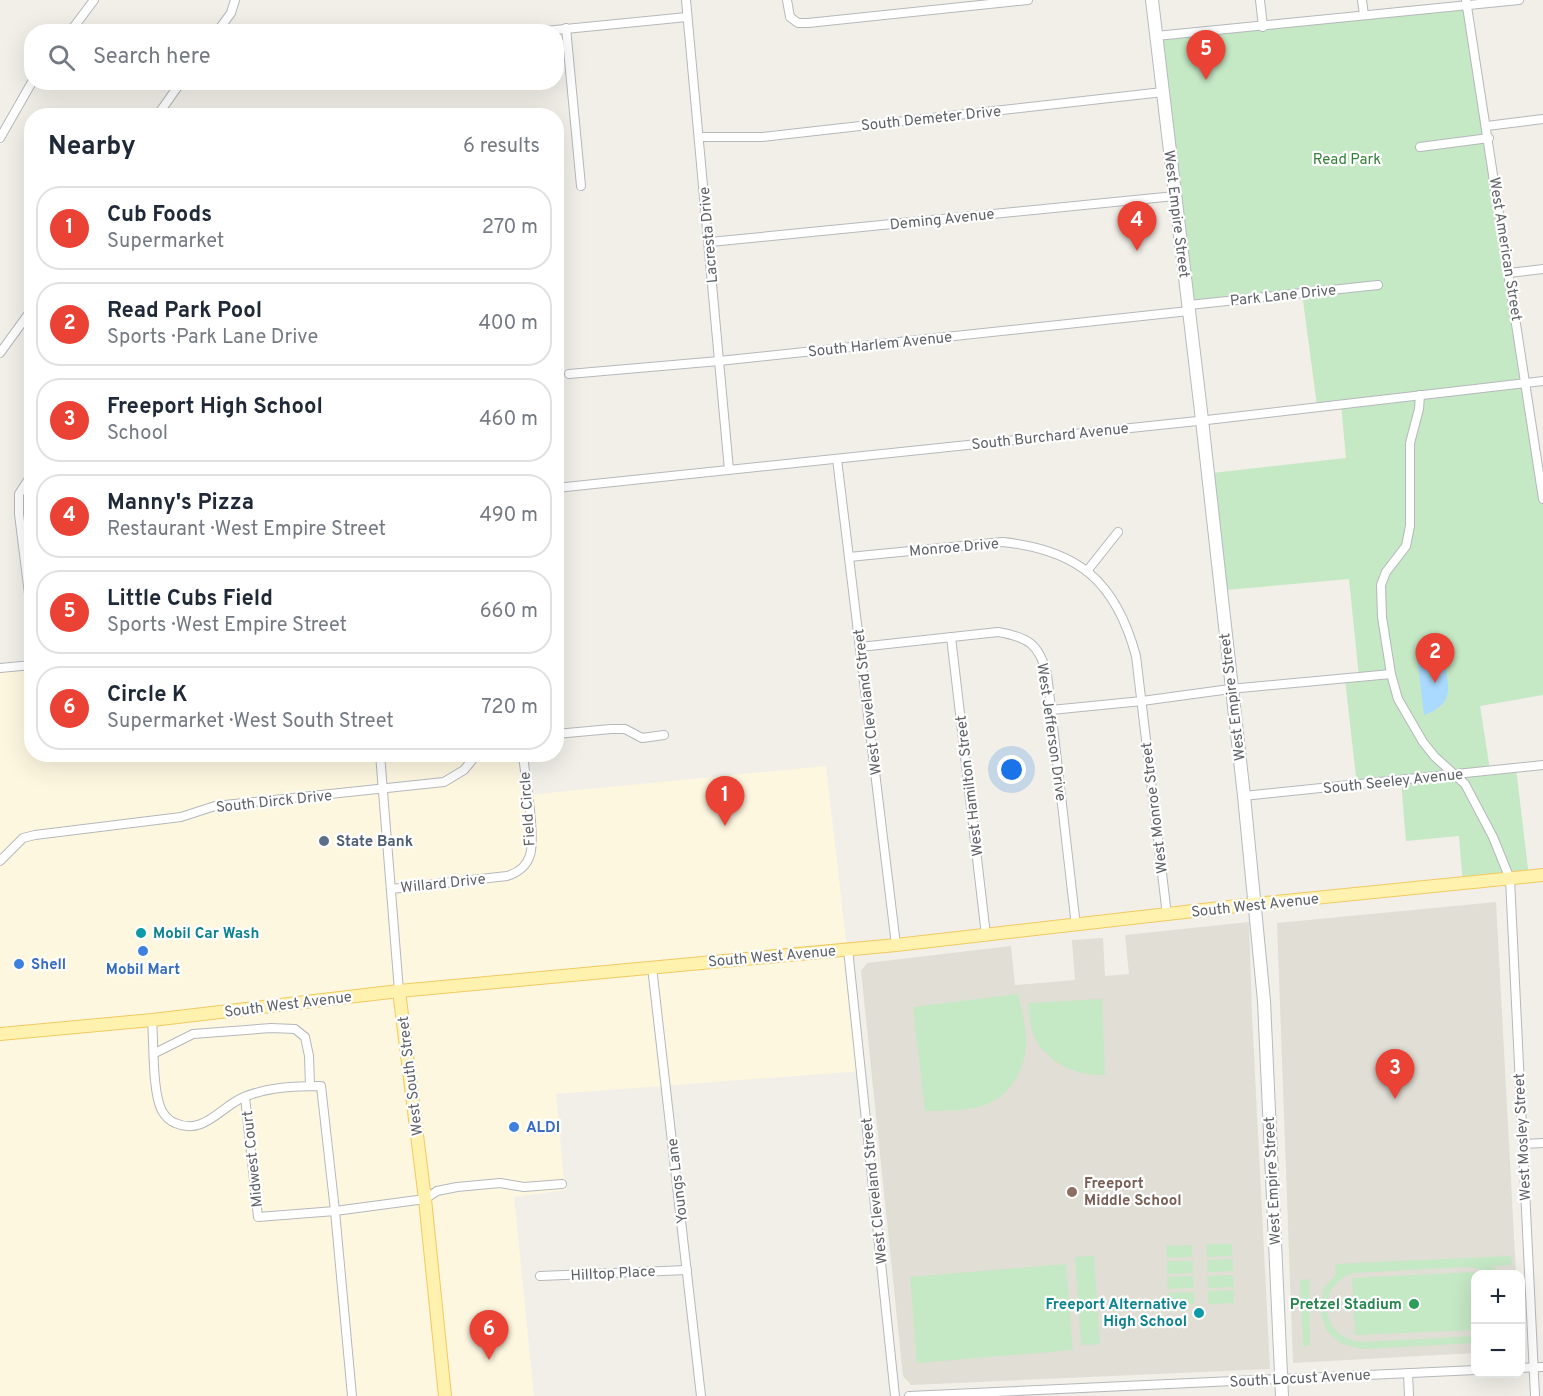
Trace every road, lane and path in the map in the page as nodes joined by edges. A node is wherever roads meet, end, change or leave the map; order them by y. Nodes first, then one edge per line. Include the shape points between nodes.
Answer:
1 (94, 0) edge
2 (235, 0) edge
3 (686, 0) edge
4 (787, 0) edge
5 (1028, 0) edge
6 (1152, 0) edge
7 (1260, 0) edge
8 (1362, 0) edge
9 (1519, 0) edge
10 (1467, 2) edge
11 (1364, 15) junction
12 (687, 17) junction
13 (76, 24) edge
14 (223, 24) edge
15 (1263, 27) junction
16 (566, 28) joint
17 (1156, 36) junction
18 (27, 90) edge
19 (175, 90) edge
20 (1163, 92) junction
21 (163, 108) edge
22 (1543, 119) edge
23 (1487, 126) junction
24 (699, 137) junction
25 (0, 138) edge
26 (1489, 138) junction
27 (1420, 147) dead end
28 (581, 186) dead end
29 (1175, 196) junction
30 (710, 243) junction
31 (1543, 269) edge
32 (1509, 273) junction
33 (1378, 285) dead end
34 (1189, 308) junction
35 (24, 320) edge
36 (0, 353) edge
37 (719, 361) junction
38 (569, 374) dead end
39 (1543, 381) edge
40 (1526, 383) junction
41 (1420, 395) junction
42 (1202, 420) junction
43 (837, 459) junction
44 (729, 470) junction
45 (24, 486) edge
46 (564, 487) edge
47 (1543, 499) edge
48 (1118, 532) dead end
49 (24, 554) edge
50 (849, 557) junction
51 (1087, 571) junction
52 (951, 637) junction
53 (860, 647) junction
54 (24, 666) edge
55 (0, 668) edge
56 (1391, 674) junction
57 (1230, 689) junction
58 (1142, 701) junction
59 (1051, 710) junction
60 (564, 733) edge
61 (664, 735) dead end
62 (381, 762) edge
63 (470, 762) edge
64 (524, 762) edge
65 (1543, 765) edge
66 (1455, 775) junction
67 (384, 789) junction
68 (1244, 796) junction
69 (0, 861) edge
70 (1543, 875) edge
71 (495, 878) joint
72 (1510, 879) junction
73 (391, 889) junction
74 (1255, 904) junction
75 (1167, 915) junction
76 (1076, 926) junction
77 (986, 935) junction
78 (896, 945) junction
79 (849, 949) junction
80 (652, 967) junction
81 (399, 991) junction
82 (152, 1020) junction
83 (0, 1034) edge
84 (155, 1053) junction
85 (310, 1086) junction
86 (245, 1097) junction
87 (1543, 1143) edge
88 (1523, 1144) junction
89 (562, 1184) dead end
90 (425, 1199) junction
91 (335, 1211) junction
92 (687, 1270) junction
93 (540, 1276) dead end
94 (1538, 1367) edge
95 (1471, 1370) edge
96 (1408, 1373) junction
97 (1282, 1379) junction
98 (1076, 1392) edge
99 (954, 1395) edge
100 (352, 1396) edge
101 (445, 1396) edge
102 (701, 1396) edge
103 (895, 1396) edge
104 (909, 1396) edge
105 (1282, 1396) edge
106 (1409, 1396) edge
107 (1535, 1396) edge

1 - 13 street
2 - 14 street
3 - 12 street, Lacresta Drive
4 - 5 street via 790,17 798,23
6 - 17 main road, West Empire Street
7 - 15 street
8 - 11 street
9 - 10 street
10 - 11 street
10 - 23 street, West American Street
11 - 15 street
12 - 16 street
12 - 24 street, Lacresta Drive
15 - 17 street
16 - 28 street
17 - 20 main road, West Empire Street
18 - 25 street
19 - 21 street
20 - 24 street, South Demeter Drive via 762,137
20 - 29 main road, West Empire Street
22 - 23 street
23 - 26 street, West American Street
24 - 30 street, Lacresta Drive
26 - 27 street
26 - 32 street, West American Street
29 - 30 street, Deming Avenue
29 - 34 main road, West Empire Street
30 - 37 street, Lacresta Drive
31 - 32 street
32 - 40 street, West American Street
33 - 34 street, Park Lane Drive
34 - 37 street, South Harlem Avenue
34 - 42 main road, West Empire Street
35 - 36 street
37 - 38 street, South Harlem Avenue
37 - 44 street, Lacresta Drive
39 - 40 street, South Burchard Avenue
40 - 41 street, South Burchard Avenue
40 - 47 street, West American Street
41 - 42 street, South Burchard Avenue
41 - 56 street via 1410,443 1410,526 1406,546 1381,585
42 - 43 street, South Burchard Avenue
42 - 57 main road, West Empire Street
43 - 44 street, South Burchard Avenue
43 - 50 street, West Cleveland Street
44 - 46 street, South Burchard Avenue
45 - 49 street via 19,494 19,514
48 - 51 street
50 - 51 street, Monroe Drive via 1003,542 1047,549
50 - 53 street, West Cleveland Street
51 - 58 street, Monroe Drive via 1118,606 1129,629
52 - 53 street, West Jefferson Drive
52 - 59 street, West Jefferson Drive via 998,632 1018,635 1033,644 1043,658
52 - 77 street, West Hamilton Street
53 - 78 street, West Cleveland Street
54 - 55 street
56 - 57 street
56 - 66 street via 1398,699 1413,726 1435,757
57 - 58 street
57 - 68 main road, West Empire Street
58 - 59 street
58 - 75 street, West Monroe Street
59 - 76 street, West Jefferson Drive
60 - 61 street via 625,729 642,738
62 - 67 street, West South Street
63 - 67 street, South Dirck Drive via 444,782
64 - 71 street, Field Circle via 530,856 515,873
65 - 66 street, South Seeley Avenue
66 - 68 street, South Seeley Avenue
66 - 72 street via 1465,784 1479,810
67 - 69 street, South Dirck Drive via 215,806 181,817 35,834 23,838
67 - 73 street, West South Street
68 - 74 main road, West Empire Street
70 - 72 main road, South West Avenue
71 - 73 street, Willard Drive
72 - 74 main road, South West Avenue
72 - 88 street, West Mosley Street
73 - 81 street, West South Street
74 - 75 main road, South West Avenue
74 - 97 main road, West Empire Street via 1264,1000
75 - 76 main road, South West Avenue
76 - 77 main road, South West Avenue
77 - 78 main road, South West Avenue
78 - 79 main road, South West Avenue
79 - 80 main road, South West Avenue
79 - 103 street, West Cleveland Street
80 - 81 main road, South West Avenue
80 - 92 street, Youngs Lane
81 - 82 main road, South West Avenue
81 - 90 main road, West South Street
82 - 83 main road, South West Avenue
82 - 84 street, Midwest Court
84 - 85 street via 193,1034 295,1029 305,1036
84 - 86 street, Midwest Court via 162,1110 171,1121 192,1127 203,1124
85 - 86 street, Midwest Court via 273,1089
85 - 91 street via 321,1086
86 - 91 street, Midwest Court via 258,1217
87 - 88 street
88 - 94 street, West Mosley Street
89 - 90 street, Midwest Court via 457,1187 437,1191
90 - 91 street, Midwest Court
90 - 101 main road, West South Street
91 - 100 street
92 - 93 street, Hilltop Place
92 - 102 street, Youngs Lane
94 - 107 street, West Mosley Street
95 - 96 street, South Locust Avenue
96 - 97 street, South Locust Avenue
96 - 106 street
97 - 98 street, South Locust Avenue
97 - 105 main road, West Empire Street
98 - 99 street, South Locust Avenue
99 - 104 street, South Locust Avenue

